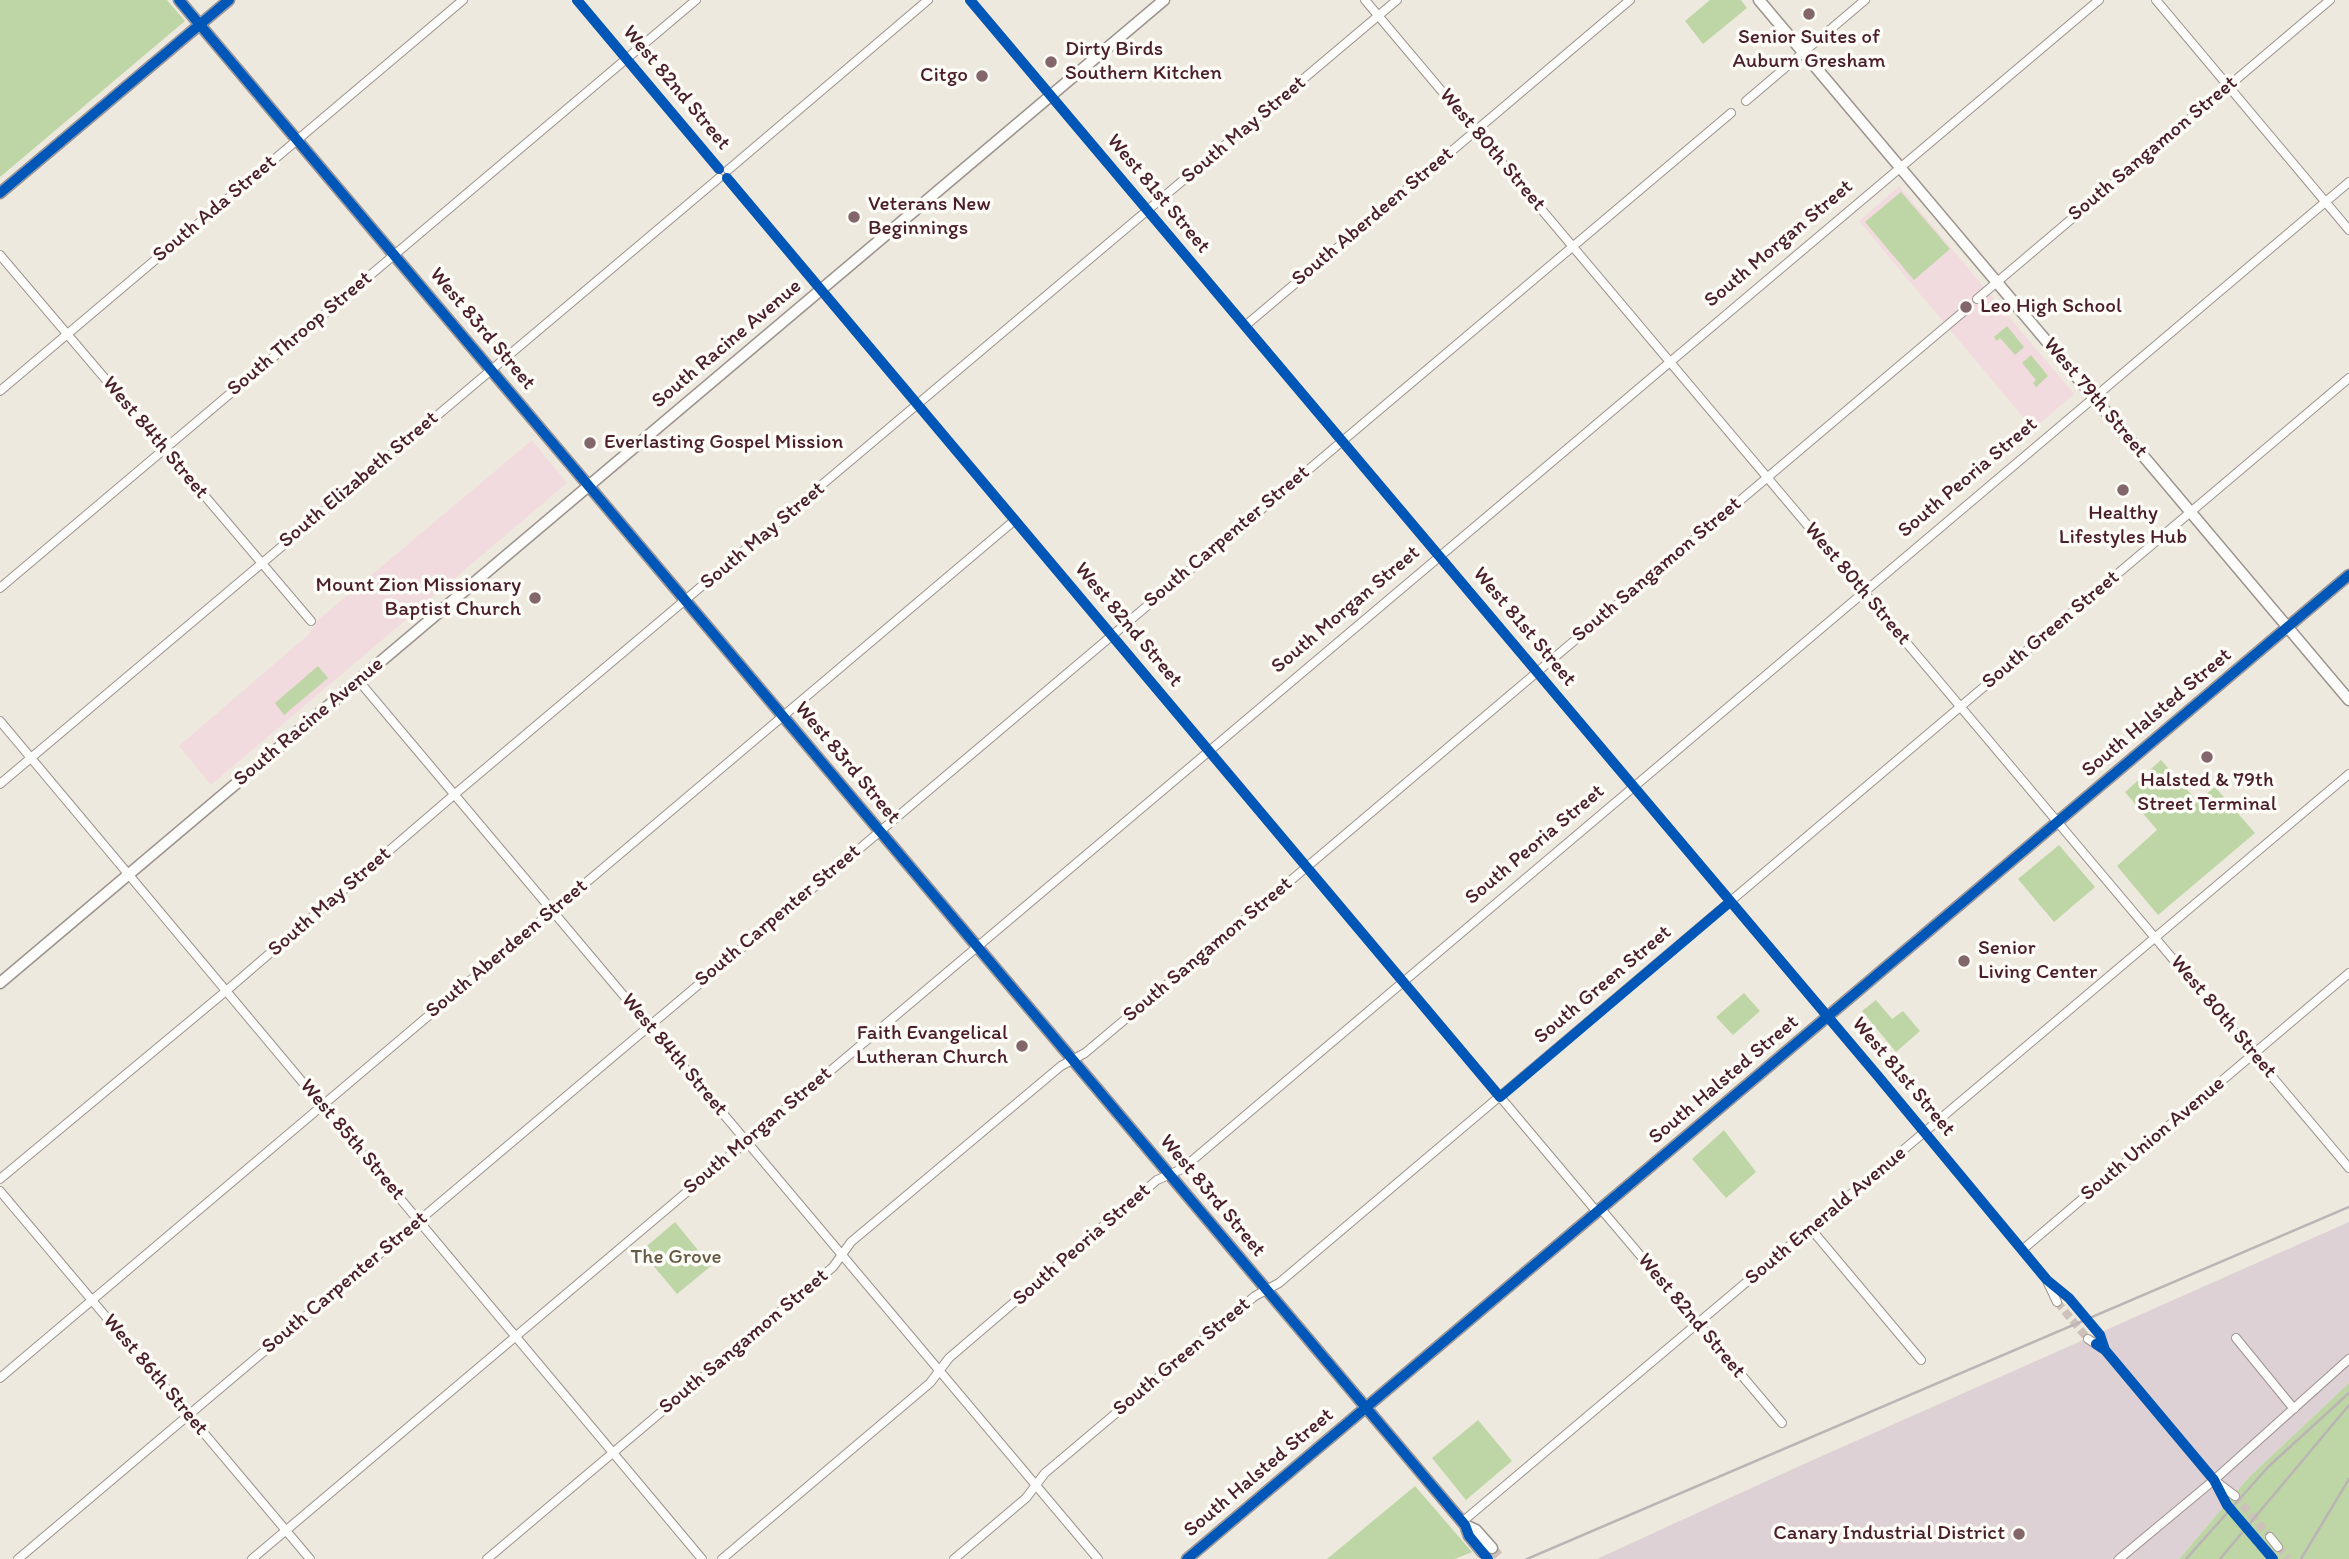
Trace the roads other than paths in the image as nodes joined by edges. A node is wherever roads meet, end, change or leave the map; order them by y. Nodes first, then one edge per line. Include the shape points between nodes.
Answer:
1 (179, 0) edge
2 (229, 0) edge
3 (463, 0) edge
4 (577, 0) edge
5 (696, 0) edge
6 (928, 0) edge
7 (970, 0) edge
8 (1164, 0) edge
9 (1365, 0) edge
10 (1397, 0) edge
11 (1630, 0) edge
12 (1759, 0) edge
13 (1865, 0) edge
14 (2099, 0) edge
15 (2156, 0) edge
16 (2330, 0) edge
17 (1378, 16) junction
18 (200, 25) junction
19 (1803, 52) junction
20 (627, 59) junction
21 (2228, 86) junction
22 (1051, 96) junction
23 (1746, 100) dead end
24 (1731, 113) dead end
25 (1475, 131) junction
26 (297, 140) junction
27 (1901, 167) junction
28 (723, 174) junction
29 (2349, 182) edge
30 (0, 193) edge
31 (2325, 202) junction
32 (1148, 212) junction
33 (2349, 230) edge
34 (1572, 245) junction
35 (0, 254) edge
36 (394, 255) junction
37 (1997, 281) junction
38 (821, 290) junction
39 (1977, 299) dead end
40 (1963, 312) dead end
41 (1245, 326) junction
42 (67, 334) junction
43 (1670, 362) junction
44 (491, 370) junction
45 (2349, 379) edge
46 (0, 391) edge
47 (2094, 397) junction
48 (917, 404) junction
49 (1341, 440) junction
50 (164, 449) junction
51 (1766, 477) junction
52 (588, 486) junction
53 (2191, 512) junction
54 (1015, 520) junction
55 (1439, 556) junction
56 (261, 563) junction
57 (2349, 575) edge
58 (0, 587) edge
59 (1864, 592) junction
60 (685, 601) junction
61 (311, 621) dead end
62 (2288, 628) junction
63 (1111, 635) junction
64 (1536, 672) junction
65 (359, 680) junction
66 (2349, 700) edge
67 (1960, 707) junction
68 (783, 716) junction
69 (0, 721) edge
70 (1209, 751) junction
71 (31, 758) junction
72 (2349, 774) edge
73 (0, 784) edge
74 (1633, 787) junction
75 (455, 794) junction
76 (2057, 822) junction
77 (879, 831) junction
78 (1307, 867) junction
79 (128, 874) junction
80 (1730, 902) junction
81 (553, 911) junction
82 (2156, 938) junction
83 (976, 946) junction
84 (2349, 973) edge
85 (1403, 982) junction
86 (0, 983) edge
87 (226, 991) junction
88 (1828, 1017) junction
89 (649, 1025) junction
90 (2253, 1054) junction
91 (1072, 1060) junction
92 (1500, 1097) junction
93 (323, 1105) junction
94 (1925, 1133) junction
95 (746, 1141) junction
96 (2349, 1168) edge
97 (1169, 1175) junction
98 (0, 1179) edge
99 (0, 1191) edge
100 (1599, 1211) junction
101 (419, 1220) junction
102 (1811, 1229) junction
103 (2022, 1250) junction
104 (842, 1255) junction
105 (2047, 1280) junction
106 (1266, 1290) junction
107 (2069, 1298) tunnel mouth
108 (92, 1300) junction
109 (2057, 1302) tunnel mouth
110 (1698, 1324) junction
111 (2100, 1335) tunnel mouth
112 (515, 1336) junction
113 (2236, 1338) dead end
114 (2088, 1339) tunnel mouth
115 (2105, 1350) junction
116 (2349, 1359) edge
117 (1921, 1360) dead end
118 (939, 1371) junction
119 (0, 1378) edge
120 (1366, 1408) junction
121 (2294, 1409) junction
122 (188, 1415) junction
123 (1782, 1423) dead end
124 (613, 1453) junction
125 (2214, 1480) junction
126 (1035, 1485) junction
127 (2235, 1496) tunnel mouth
128 (2227, 1504) tunnel mouth
129 (1464, 1524) junction
130 (286, 1531) junction
131 (2270, 1537) tunnel mouth
132 (2262, 1546) tunnel mouth
133 (2278, 1548) tunnel mouth
134 (1487, 1550) tunnel mouth
135 (2271, 1556) tunnel mouth
136 (18, 1559) edge
137 (252, 1559) edge
138 (310, 1559) edge
139 (487, 1559) edge
140 (702, 1559) edge
141 (722, 1559) edge
142 (954, 1559) edge
143 (1098, 1559) edge
144 (1187, 1559) edge
145 (2119, 1559) edge

1 - 18 street, West 83rd Street
2 - 18 street
3 - 26 street, South Ada Street
4 - 20 street, West 82nd Street
5 - 20 street, South Throop Street
6 - 28 street, South Elizabeth Street
7 - 22 street, West 81st Street
8 - 22 street, South Racine Avenue
9 - 17 street, West 80th Street
10 - 17 street, South May Street
11 - 25 street, South Aberdeen Street
12 - 19 street, West 79th Street
13 - 19 street
14 - 27 street, South Morgan Street
15 - 21 street
16 - 21 street, South Sangamon Street
17 - 25 street, West 80th Street
17 - 32 street, South May Street
18 - 26 street, West 83rd Street
18 - 30 street
19 - 23 street
19 - 27 street, West 79th Street
20 - 28 street, West 82nd Street
20 - 36 street, South Throop Street
21 - 31 street
21 - 37 street, South Sangamon Street
22 - 32 street, West 81st Street
22 - 38 street, South Racine Avenue
24 - 34 street, South Carpenter Street
25 - 34 street, West 80th Street
25 - 41 street, South Aberdeen Street
26 - 36 street, West 83rd Street
26 - 42 street, South Ada Street
27 - 37 street, West 79th Street
27 - 43 street, South Morgan Street
28 - 38 street, West 82nd Street
28 - 44 street, South Elizabeth Street
29 - 31 street, South Peoria Street
31 - 33 street
31 - 47 street, South Peoria Street
32 - 41 street, West 81st Street
32 - 48 street, South May Street
34 - 43 street, West 80th Street
34 - 49 street, South Carpenter Street
35 - 42 street, West 84th Street
36 - 44 street, West 83rd Street
36 - 50 street, South Throop Street
37 - 39 street, South Sangamon Street
37 - 47 street, West 79th Street
38 - 48 street, West 82nd Street
38 - 52 street, South Racine Avenue
40 - 51 street, South Sangamon Street
41 - 49 street, West 81st Street
42 - 46 street, South Ada Street
42 - 50 street, West 84th Street
43 - 51 street, West 80th Street
43 - 55 street, South Morgan Street
44 - 52 street, West 83rd Street
44 - 56 street, South Elizabeth Street
45 - 53 street, South Green Street
47 - 53 street, West 79th Street
47 - 59 street, South Peoria Street
48 - 54 street, West 82nd Street
48 - 60 street, South May Street
49 - 55 street, West 81st Street
49 - 63 street, South Carpenter Street
50 - 56 street, West 84th Street
50 - 58 street, South Throop Street
51 - 59 street, West 80th Street
51 - 64 street, South Sangamon Street
52 - 60 street, West 83rd Street
52 - 65 street, South Racine Avenue
53 - 62 street, West 79th Street
53 - 67 street, South Green Street
54 - 63 street, West 82nd Street
54 - 68 street, South Aberdeen Street
55 - 64 street, West 81st Street
55 - 70 street, South Morgan Street
56 - 61 street, West 84th Street
56 - 71 street, South Elizabeth Street
57 - 62 street, South Halsted Street
59 - 67 street, West 80th Street
59 - 74 street, South Peoria Street
60 - 68 street, West 83rd Street
60 - 75 street, South May Street
62 - 66 street, West 79th Street
62 - 76 street, South Halsted Street
63 - 70 street, West 82nd Street
63 - 77 street, South Carpenter Street
64 - 74 street, West 81st Street
64 - 78 street, South Sangamon Street
65 - 75 street, West 84th Street
65 - 79 street, South Racine Avenue
67 - 76 street, West 80th Street
67 - 80 street, South Green Street
68 - 77 street, West 83rd Street
68 - 81 street, South Aberdeen Street
69 - 71 street, West 85th Street
70 - 78 street, West 82nd Street
70 - 83 street, South Morgan Street
71 - 73 street, South Elizabeth Street
71 - 79 street, West 85th Street
72 - 82 street, South Emerald Avenue
74 - 80 street, West 81st Street
74 - 85 street, South Peoria Street
75 - 81 street, West 84th Street
75 - 87 street, South May Street
76 - 82 street, West 80th Street
76 - 88 street, South Halsted Street
77 - 83 street, West 83rd Street
77 - 89 street, South Carpenter Street
78 - 85 street, West 82nd Street
78 - 91 street, South Sangamon Street
79 - 86 street, South Racine Avenue
79 - 87 street, West 85th Street
80 - 88 street, West 81st Street
80 - 92 street, South Green Street
81 - 89 street, West 84th Street
81 - 93 street, South Aberdeen Street
82 - 90 street, West 80th Street
82 - 94 street, South Emerald Avenue
83 - 91 street, West 83rd Street
83 - 95 street, South Morgan Street
84 - 90 street, South Union Avenue
85 - 92 street, West 82nd Street
85 - 97 street, South Peoria Street via 1182,1169
87 - 93 street, West 85th Street
87 - 98 street, South May Street
88 - 94 street, West 81st Street
88 - 100 street, South Halsted Street
89 - 95 street, West 84th Street
89 - 101 street, South Carpenter Street
90 - 96 street, West 80th Street
90 - 103 street, South Union Avenue
91 - 97 street, West 83rd Street
91 - 104 street, South Sangamon Street via 851,1242
92 - 100 street, West 82nd Street
92 - 106 street, South Green Street
93 - 101 street, West 85th Street
93 - 108 street, South Aberdeen Street
94 - 102 street, South Emerald Avenue
94 - 103 street, West 81st Street
95 - 104 street, West 84th Street
95 - 112 street, South Morgan Street
97 - 106 street, West 83rd Street
97 - 118 street, South Peoria Street via 1157,1180
99 - 108 street, West 86th Street
100 - 110 street, West 82nd Street
100 - 120 street, South Halsted Street
101 - 112 street, West 85th Street
101 - 122 street, South Carpenter Street
102 - 110 street, South Emerald Avenue
102 - 117 street
103 - 105 street, West 81st Street
104 - 118 street, West 84th Street
104 - 124 street, South Sangamon Street
105 - 107 street, West 81st Street
105 - 109 street, West 81st Street
106 - 120 street, West 83rd Street
106 - 126 street, South Green Street
108 - 119 street, South Aberdeen Street
108 - 122 street, West 86th Street
110 - 123 street, West 82nd Street
110 - 129 street, South Emerald Avenue
111 - 115 street
112 - 124 street, West 85th Street
112 - 130 street, South Morgan Street
113 - 121 street
114 - 115 street
115 - 125 street
116 - 121 street
118 - 126 street, West 84th Street
118 - 141 street, South Peoria Street
120 - 129 street, West 83rd Street
120 - 144 street, South Halsted Street
121 - 125 street
122 - 130 street, West 86th Street
122 - 136 street, South Carpenter Street
124 - 139 street, South Sangamon Street
124 - 140 street, West 85th Street
125 - 127 street
125 - 128 street
125 - 145 street
126 - 142 street, South Green Street via 1026,1498
126 - 143 street, West 84th Street
129 - 134 street, West 83rd Street via 1469,1536
130 - 137 street, South Morgan Street
130 - 138 street, West 86th Street
131 - 133 street
132 - 135 street

